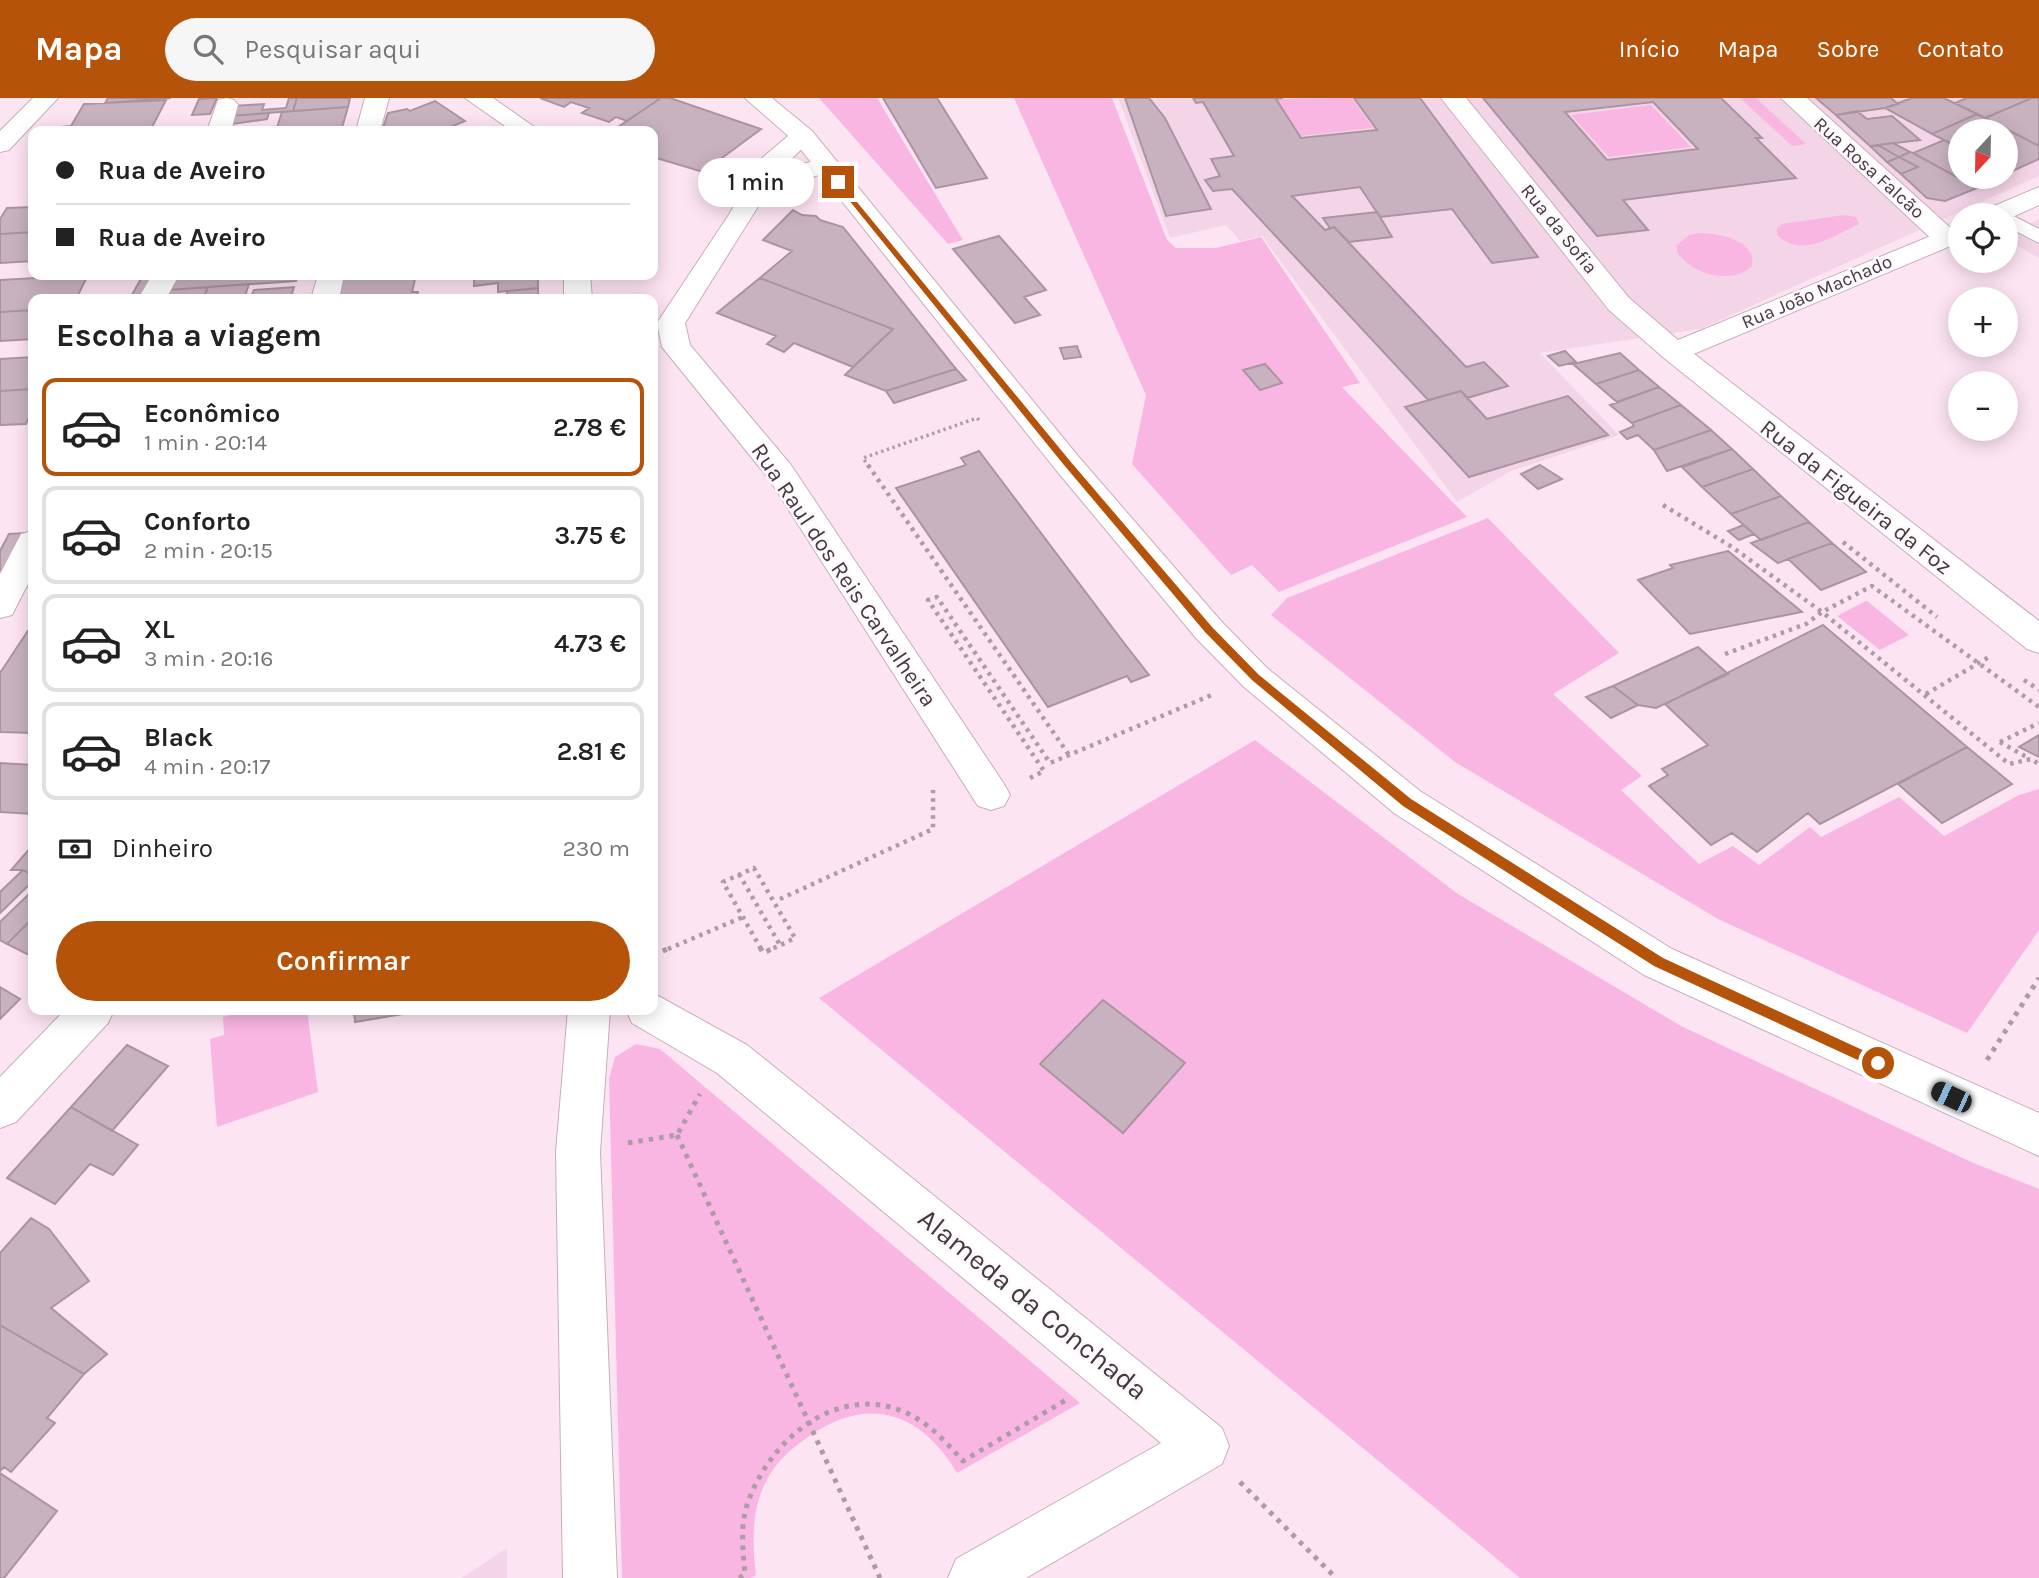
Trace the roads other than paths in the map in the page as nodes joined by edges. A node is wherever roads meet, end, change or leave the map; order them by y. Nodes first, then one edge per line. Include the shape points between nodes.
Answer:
1 (46, 98) edge
2 (377, 98) edge
3 (477, 98) edge
4 (757, 98) edge
5 (787, 98) edge
6 (1453, 98) edge
7 (1793, 98) edge
8 (226, 105) dead end
9 (220, 126) edge
10 (369, 126) edge
11 (520, 126) edge
12 (803, 136) junction
13 (0, 144) edge
14 (825, 166) junction
15 (761, 183) junction
16 (2039, 195) edge
17 (2018, 206) edge
18 (2018, 226) edge
19 (1948, 231) edge
20 (1948, 237) edge
21 (2039, 237) edge
22 (1674, 352) junction
23 (28, 556) edge
24 (13, 599) edge
25 (2039, 640) edge
26 (991, 795) road end
27 (88, 1015) edge
28 (589, 1015) edge
29 (656, 1015) edge
30 (0, 1107) edge
31 (2039, 1135) edge
32 (590, 1578) edge
33 (975, 1578) edge

1 - 13 street
2 - 10 street
3 - 11 street
4 - 12 street
5 - 12 street
6 - 22 street, Rua da Sofia via 1619,304
7 - 19 street, Rua Rosa Falcão
8 - 9 street
12 - 14 street
12 - 15 street, Rua Raul dos Reis Carvalheira via 771,163
14 - 15 street
14 - 31 street via 1208,629 1255,677 1407,802 1658,962
15 - 26 street, Rua Raul dos Reis Carvalheira via 671,323 676,347 780,472
16 - 17 street
18 - 21 lane
20 - 22 street, Rua João Machado
22 - 25 street, Rua da Figueira da Foz
23 - 24 street
27 - 30 street
28 - 32 street via 578,1152
29 - 33 street, Alameda da Conchada via 732,1059 1204,1446

